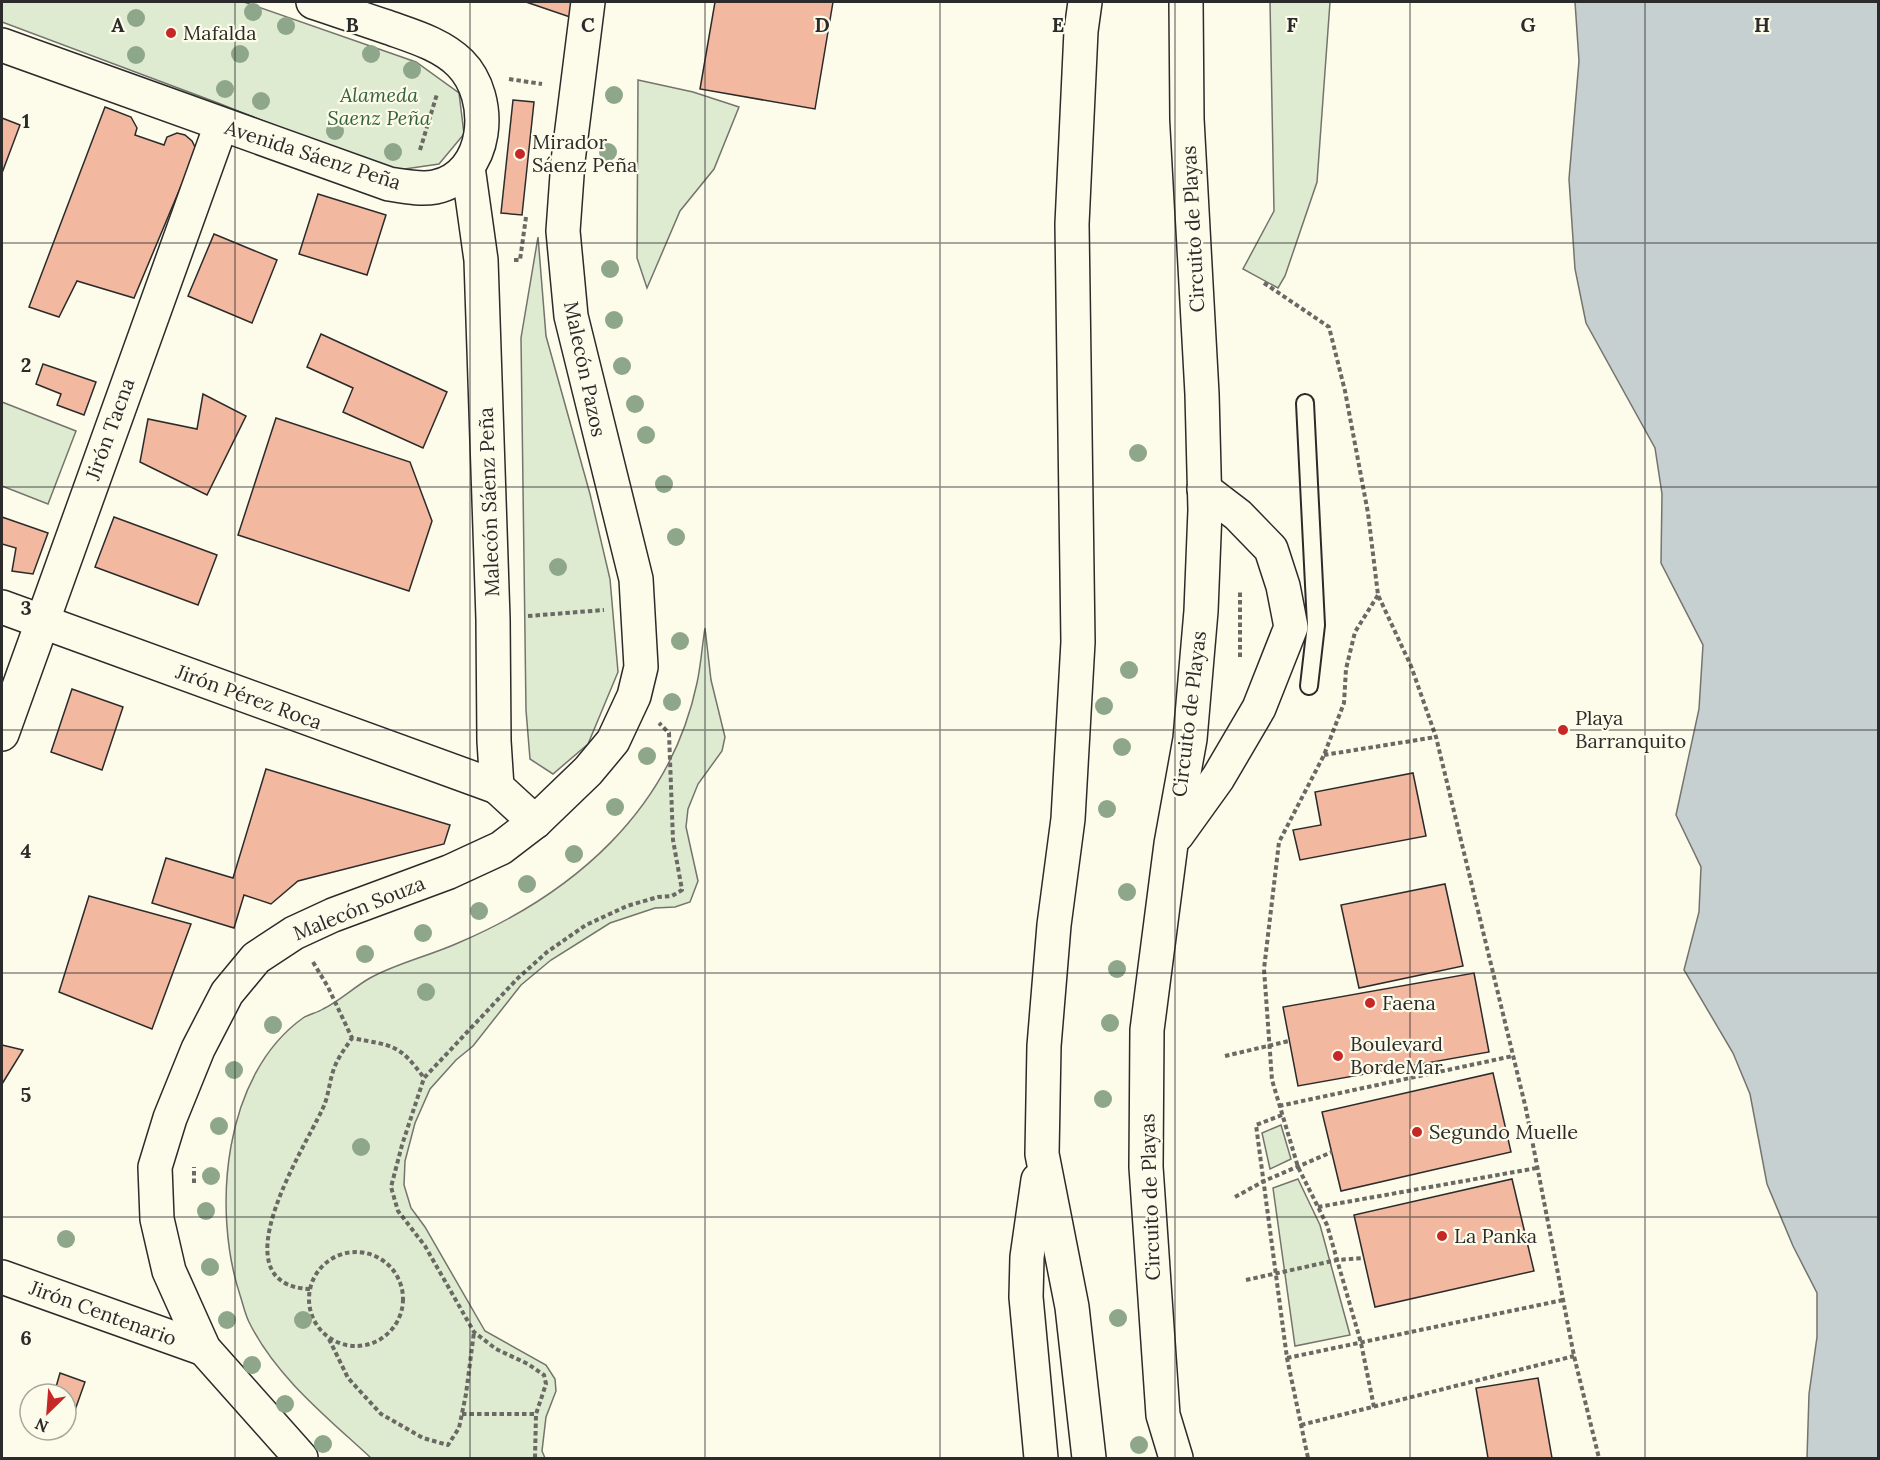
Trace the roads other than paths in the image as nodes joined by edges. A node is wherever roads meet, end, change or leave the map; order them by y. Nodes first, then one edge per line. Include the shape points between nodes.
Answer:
1 (313, 2) edge
2 (588, 2) edge
3 (1085, 2) edge
4 (1186, 2) edge
5 (2, 45) edge
6 (220, 124) junction
7 (468, 167) junction
8 (1305, 403) dead end
9 (1204, 489) junction
10 (2, 607) edge
11 (40, 622) junction
12 (1304, 626) junction
13 (1309, 687) dead end
14 (634, 696) joint
15 (2, 734) edge
16 (497, 787) junction
17 (535, 822) junction
18 (1171, 844) junction
19 (1042, 1154) junction
20 (2, 1277) edge
21 (204, 1349) junction
22 (1163, 1415) junction
23 (301, 1458) edge
24 (1041, 1458) edge
25 (1089, 1458) edge
26 (1168, 1458) edge
27 (1176, 1458) edge

1 - 7 main road via 424,40 461,64 473,80 483,127
2 - 14 main road, Malecón Pazos via 563,231 571,316 636,579 641,667
3 - 19 main road via 1072,224 1078,642 1068,819 1044,1046
4 - 9 main road, Circuito de Playas via 1187,119
5 - 6 main road, Avenida Sáenz Peña
6 - 7 main road, Avenida Sáenz Peña via 389,184 411,188 435,187
6 - 11 main road, Jirón Tacna
7 - 16 main road, Malecón Sáenz Peña via 481,260
8 - 12 lane
9 - 12 main road via 1238,515 1271,549 1283,586
9 - 18 main road, Circuito de Playas via 1201,610 1190,739
10 - 11 main road, Jirón Pérez Roca
11 - 15 main road, Jirón Tacna
11 - 16 main road, Jirón Pérez Roca
12 - 13 lane
12 - 18 main road via 1218,778
14 - 17 main road, Malecón Souza via 613,741
16 - 17 main road
17 - 21 main road, Malecón Souza via 501,848 294,933 255,958 227,993 198,1049 155,1167 157,1219 169,1271
18 - 22 main road, Circuito de Playas via 1147,1030 1146,1167
19 - 24 main road via 1027,1257 1026,1297
19 - 25 main road via 1072,1307
20 - 21 main road, Jirón Centenario
21 - 23 main road
22 - 26 main road
22 - 27 main road, Circuito de Playas

